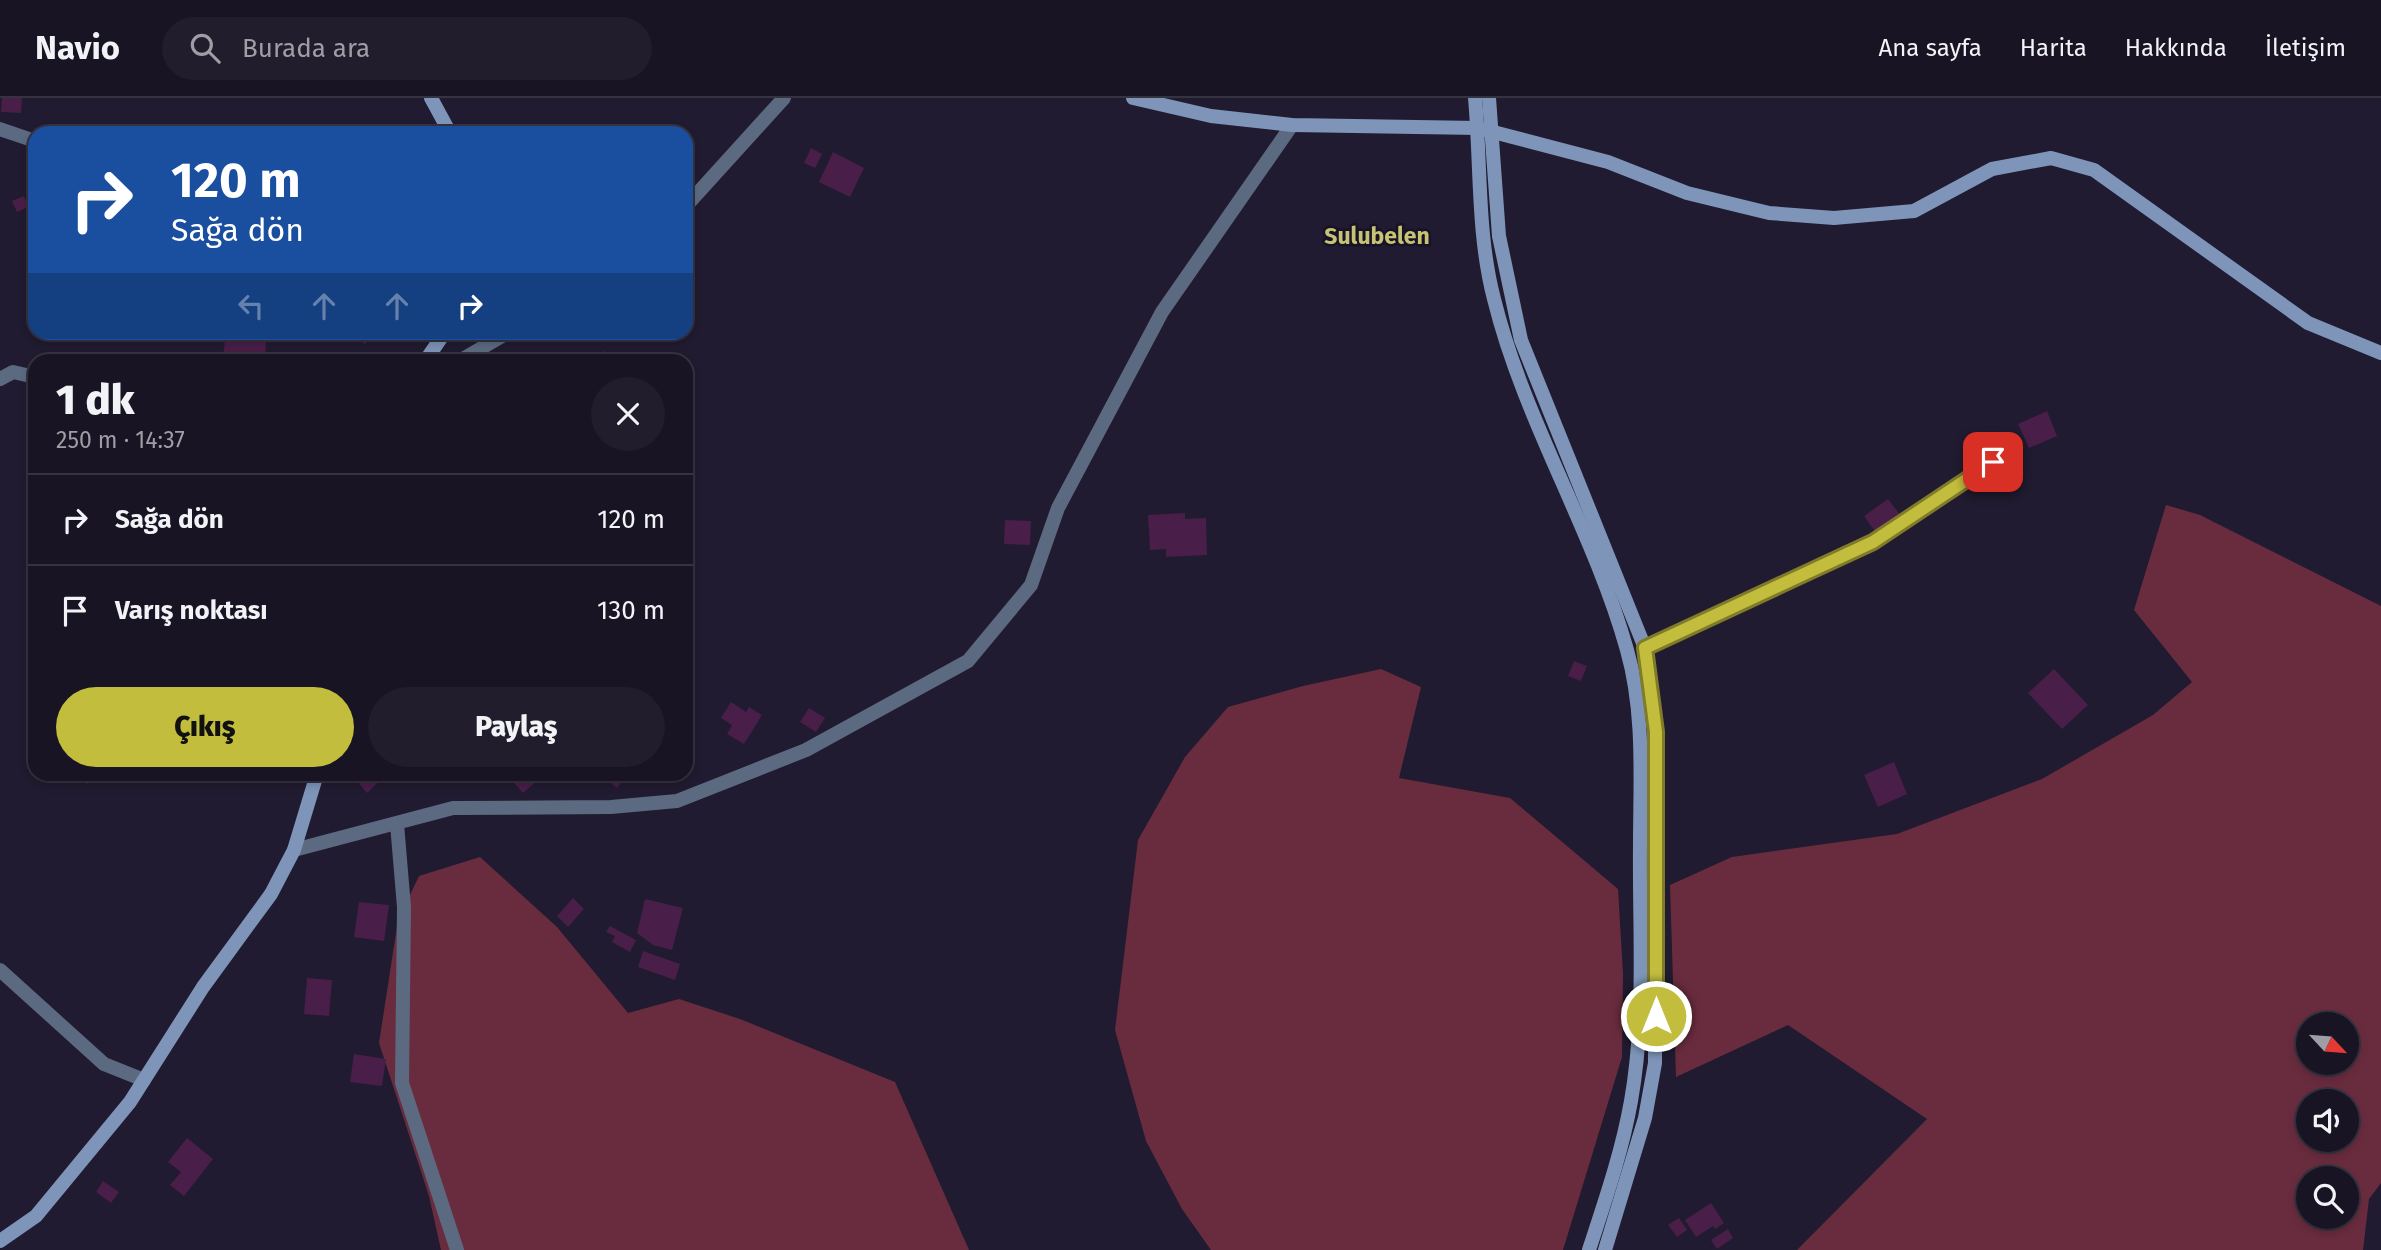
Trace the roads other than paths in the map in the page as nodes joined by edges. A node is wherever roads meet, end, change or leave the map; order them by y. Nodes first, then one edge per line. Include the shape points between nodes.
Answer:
1 (431, 98) edge
2 (784, 98) edge
3 (1133, 98) edge
4 (1475, 98) edge
5 (1489, 98) edge
6 (1292, 125) junction
7 (446, 126) edge
8 (0, 128) edge
9 (1485, 130) junction
10 (28, 138) edge
11 (693, 198) edge
12 (495, 340) edge
13 (2381, 353) edge
14 (471, 354) edge
15 (28, 375) edge
16 (0, 379) edge
17 (2013, 449) dead end
18 (1645, 648) junction
19 (315, 781) edge
20 (397, 824) junction
21 (294, 850) junction
22 (1647, 870) junction
23 (0, 970) edge
24 (144, 1080) junction
25 (0, 1241) edge
26 (457, 1250) edge
27 (1589, 1250) edge
28 (1605, 1250) edge

1 - 7 main road
2 - 11 street
3 - 6 main road via 1211,116
4 - 9 main road
5 - 9 main road
6 - 9 main road
6 - 20 street via 1163,312 1058,508 1031,585 968,661 806,750 677,800 611,807 453,808
8 - 10 street
9 - 13 main road via 1608,162 1687,193 1769,213 1834,218 1914,211 1992,169 2051,158 2094,170 2308,323
9 - 18 main road via 1499,236 1521,340
9 - 22 main road via 1487,268 1494,300 1514,367 1612,604 1631,664 1641,745
12 - 14 street
15 - 16 street via 12,372
17 - 18 street via 1873,542
18 - 22 main road via 1656,732
19 - 21 main road
20 - 21 street
20 - 26 street via 404,907 402,1083
21 - 24 main road via 271,894 203,987
22 - 27 main road via 1631,1101 1615,1173
22 - 28 main road via 1656,1063 1645,1118
23 - 24 street via 104,1064
24 - 25 main road via 36,1216

